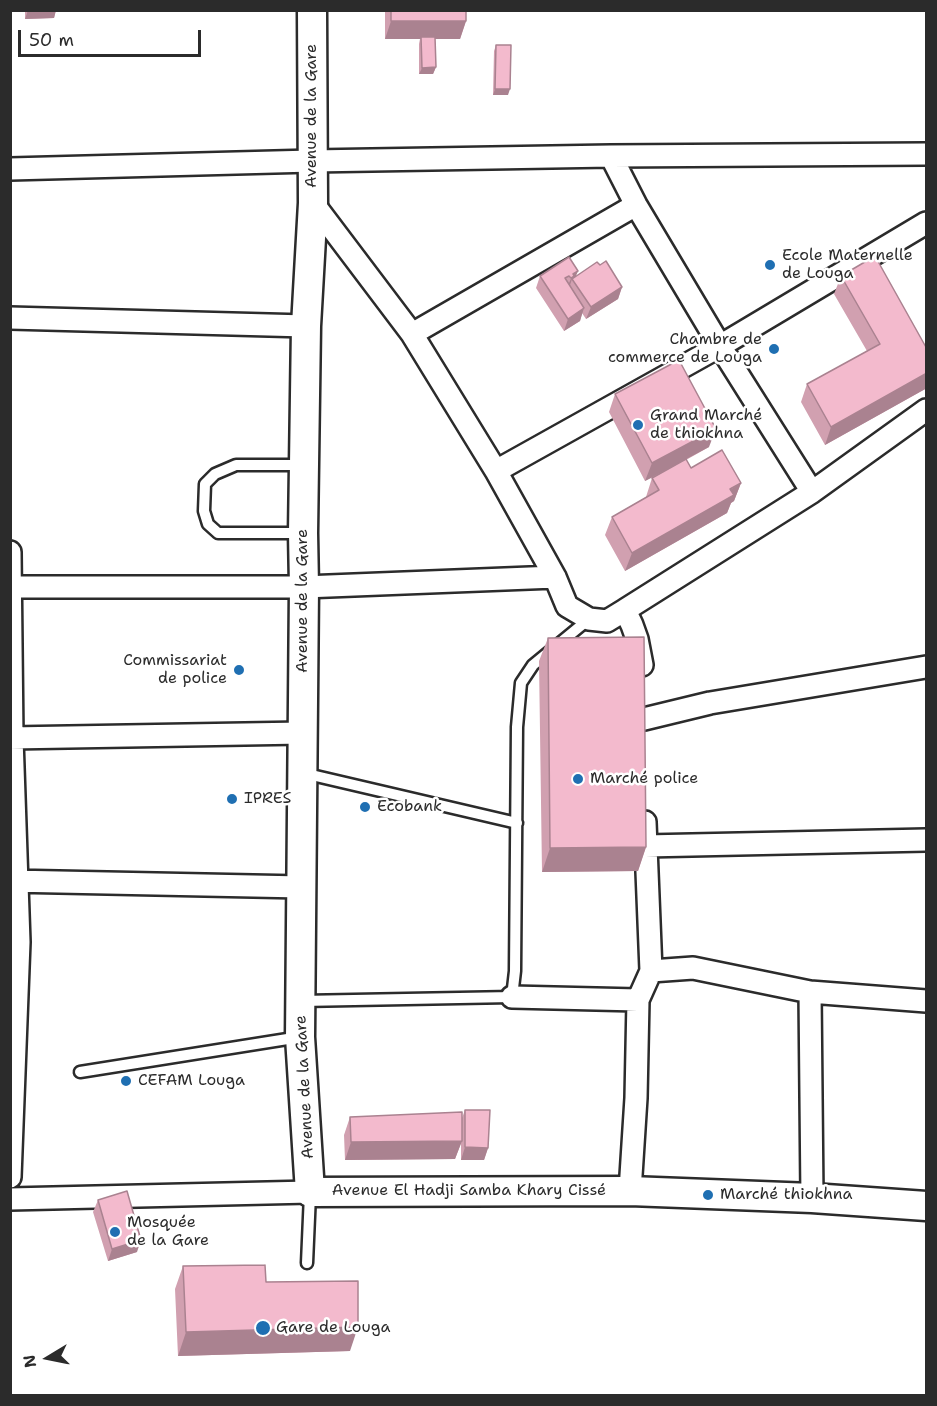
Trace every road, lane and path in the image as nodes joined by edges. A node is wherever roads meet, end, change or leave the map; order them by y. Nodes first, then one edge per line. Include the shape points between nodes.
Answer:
1 (312, 10) edge
2 (927, 154) edge
3 (611, 156) junction
4 (312, 161) junction
5 (10, 169) edge
6 (313, 203) junction
7 (636, 205) junction
8 (927, 223) edge
9 (10, 318) edge
10 (306, 326) junction
11 (412, 334) junction
12 (720, 346) junction
13 (927, 410) edge
14 (304, 465) junction
15 (496, 471) junction
16 (812, 492) junction
17 (303, 533) junction
18 (10, 552) edge
19 (555, 577) junction
20 (11, 587) edge
21 (304, 587) junction
22 (625, 610) junction
23 (589, 619) junction
24 (927, 667) edge
25 (644, 719) junction
26 (303, 733) junction
27 (11, 738) edge
28 (644, 742) edge
29 (303, 773) junction
30 (645, 800) edge
31 (517, 823) junction
32 (927, 840) edge
33 (645, 846) junction
34 (13, 881) edge
35 (302, 887) junction
36 (651, 971) junction
37 (810, 992) junction
38 (512, 997) junction
39 (638, 1000) junction
40 (301, 1001) junction
41 (927, 1001) edge
42 (300, 1037) junction
43 (80, 1072) dead end
44 (10, 1177) edge
45 (630, 1191) junction
46 (310, 1192) junction
47 (812, 1198) junction
48 (10, 1199) edge
49 (927, 1206) edge
50 (307, 1263) dead end

1 - 4 street, Avenue de la Gare
2 - 3 street
3 - 4 street
3 - 7 street
4 - 5 street
4 - 6 street, Avenue de la Gare
6 - 10 street, Avenue de la Gare
6 - 11 street
7 - 11 street
7 - 12 street
8 - 12 street via 871,263
9 - 10 street
10 - 14 street, Avenue de la Gare
11 - 15 street
12 - 15 street
12 - 16 street
13 - 16 street
14 - 17 street, Avenue de la Gare
14 - 17 lane via 236,465 214,474 205,484 204,511 208,524 218,533
15 - 19 street
16 - 22 street
17 - 21 street, Avenue de la Gare
18 - 20 street
19 - 21 street
19 - 23 street via 567,606
20 - 21 street
20 - 27 street
21 - 26 street, Avenue de la Gare
22 - 23 street via 606,621
22 - 25 street via 642,662
23 - 31 lane via 533,665 522,683 517,727
24 - 25 street via 710,703
25 - 28 street
26 - 27 street
26 - 29 street, Avenue de la Gare
27 - 34 street
29 - 31 lane
29 - 35 street, Avenue de la Gare
30 - 33 street
31 - 38 lane
32 - 33 street
33 - 36 street
34 - 35 street
34 - 44 street via 19,942
35 - 40 street, Avenue de la Gare
36 - 37 street via 693,968
36 - 39 street
37 - 41 street
37 - 47 street
38 - 39 street
38 - 40 lane
39 - 45 street
40 - 42 street, Avenue de la Gare
42 - 43 lane
42 - 46 street, Avenue de la Gare
45 - 46 street, Avenue El Hadji Samba Khary Cissé
45 - 47 street, Avenue El Hadji Samba Khary Cissé
46 - 48 street, Avenue El Hadji Samba Khary Cissé
46 - 50 lane
47 - 49 street, Avenue El Hadji Samba Khary Cissé

